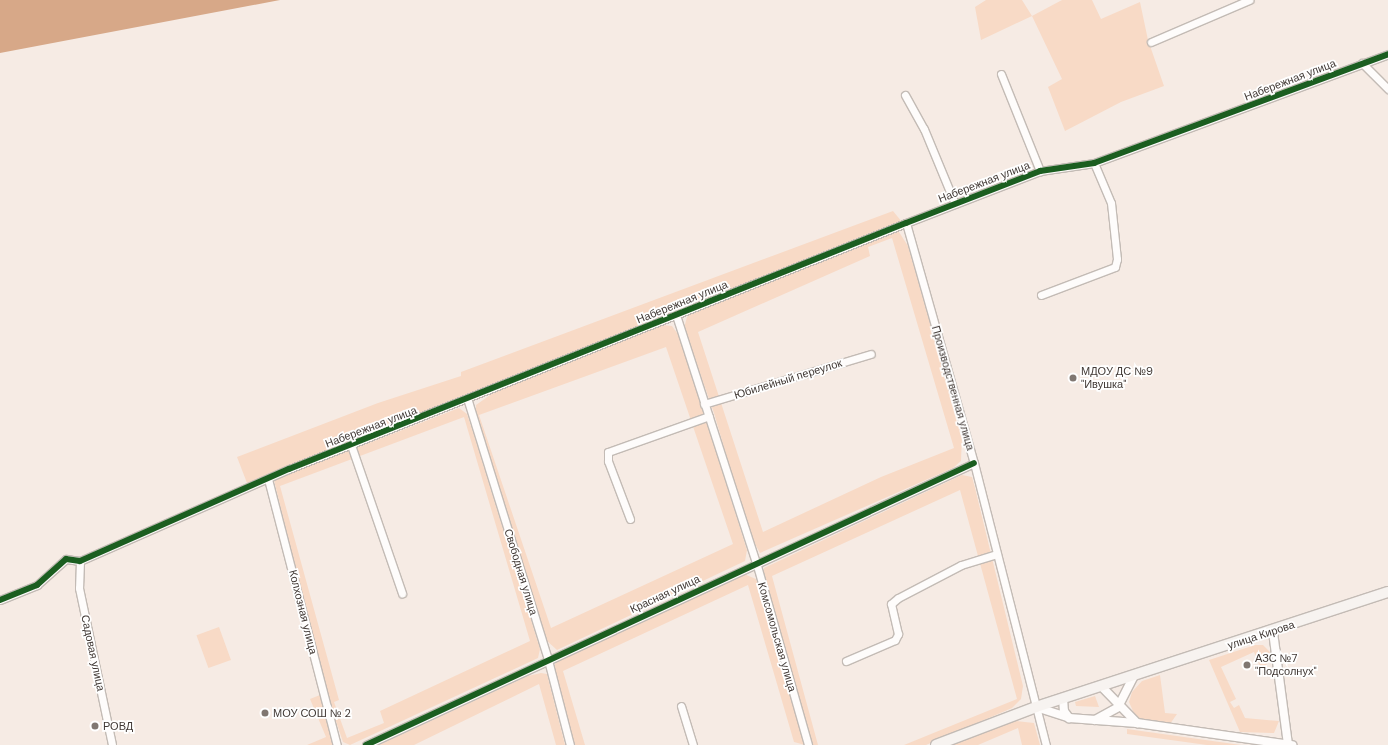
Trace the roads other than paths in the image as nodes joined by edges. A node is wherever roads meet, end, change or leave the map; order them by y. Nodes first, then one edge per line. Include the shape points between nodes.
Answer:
1 (1249, 0) edge
2 (1150, 42) dead end
3 (1388, 54) edge
4 (1362, 63) junction
5 (1002, 74) dead end
6 (1388, 89) edge
7 (905, 95) dead end
8 (1094, 163) junction
9 (1040, 171) junction
10 (955, 204) junction
11 (906, 223) junction
12 (1041, 296) dead end
13 (676, 315) junction
14 (871, 354) dead end
15 (468, 401) junction
16 (704, 404) junction
17 (709, 416) junction
18 (351, 445) junction
19 (974, 463) junction
20 (268, 479) junction
21 (630, 519) dead end
22 (996, 554) junction
23 (80, 561) junction
24 (756, 562) junction
25 (1388, 592) edge
26 (402, 593) dead end
27 (0, 600) edge
28 (1273, 632) junction
29 (548, 660) junction
30 (846, 661) dead end
31 (1134, 676) junction
32 (1101, 686) junction
33 (1064, 698) junction
34 (681, 706) dead end
35 (1036, 707) junction
36 (1118, 707) junction
37 (1069, 718) junction
38 (1094, 720) junction
39 (1137, 723) junction
40 (112, 745) edge
41 (337, 745) edge
42 (366, 745) edge
43 (570, 745) edge
44 (693, 745) edge
45 (808, 745) edge
46 (936, 745) edge
47 (1046, 745) edge
48 (1289, 745) edge

1 - 2 street
3 - 4 street, Набережная улица
4 - 6 street
4 - 8 street, Набережная улица
5 - 9 street, Набережная улица
7 - 10 street, Набережная улица via 924,129
8 - 9 street, Набережная улица
8 - 12 street via 1111,203 1117,260 1115,266
9 - 10 street, Набережная улица
10 - 11 street, Набережная улица
11 - 13 street, Набережная улица
11 - 19 street, Производственная улица
13 - 15 street, Набережная улица
13 - 16 street, Комсомольская улица
14 - 16 street, Юбилейный переулок
15 - 18 street, Набережная улица
15 - 29 street, Свободная улица
16 - 17 street, Комсомольская улица
17 - 21 street via 608,452
17 - 24 street, Комсомольская улица
18 - 20 street, Набережная улица
18 - 26 street, Набережная улица
19 - 22 street, Производственная улица
19 - 24 street, Красная улица
20 - 23 street, Набережная улица
20 - 41 street, Колхозная улица
22 - 30 street via 961,565 898,598 891,604 898,634 895,640
22 - 35 street, Производственная улица
23 - 27 street, Набережная улица via 66,559 37,585
23 - 40 street, Садовая улица via 79,588
24 - 29 street, Красная улица
24 - 45 street, Комсомольская улица
25 - 28 main road, улица Кирова
28 - 31 main road, улица Кирова
28 - 48 street
29 - 42 street, Красная улица
29 - 43 street, Свободная улица
31 - 32 main road, улица Кирова
31 - 36 street
32 - 33 main road, улица Кирова
32 - 36 street
33 - 35 main road, улица Кирова
33 - 37 street via 1064,712
34 - 44 street
35 - 37 street
35 - 46 main road, улица Кирова
35 - 47 street, Производственная улица
36 - 38 street
36 - 39 street
37 - 38 street
38 - 39 street
39 - 48 street

